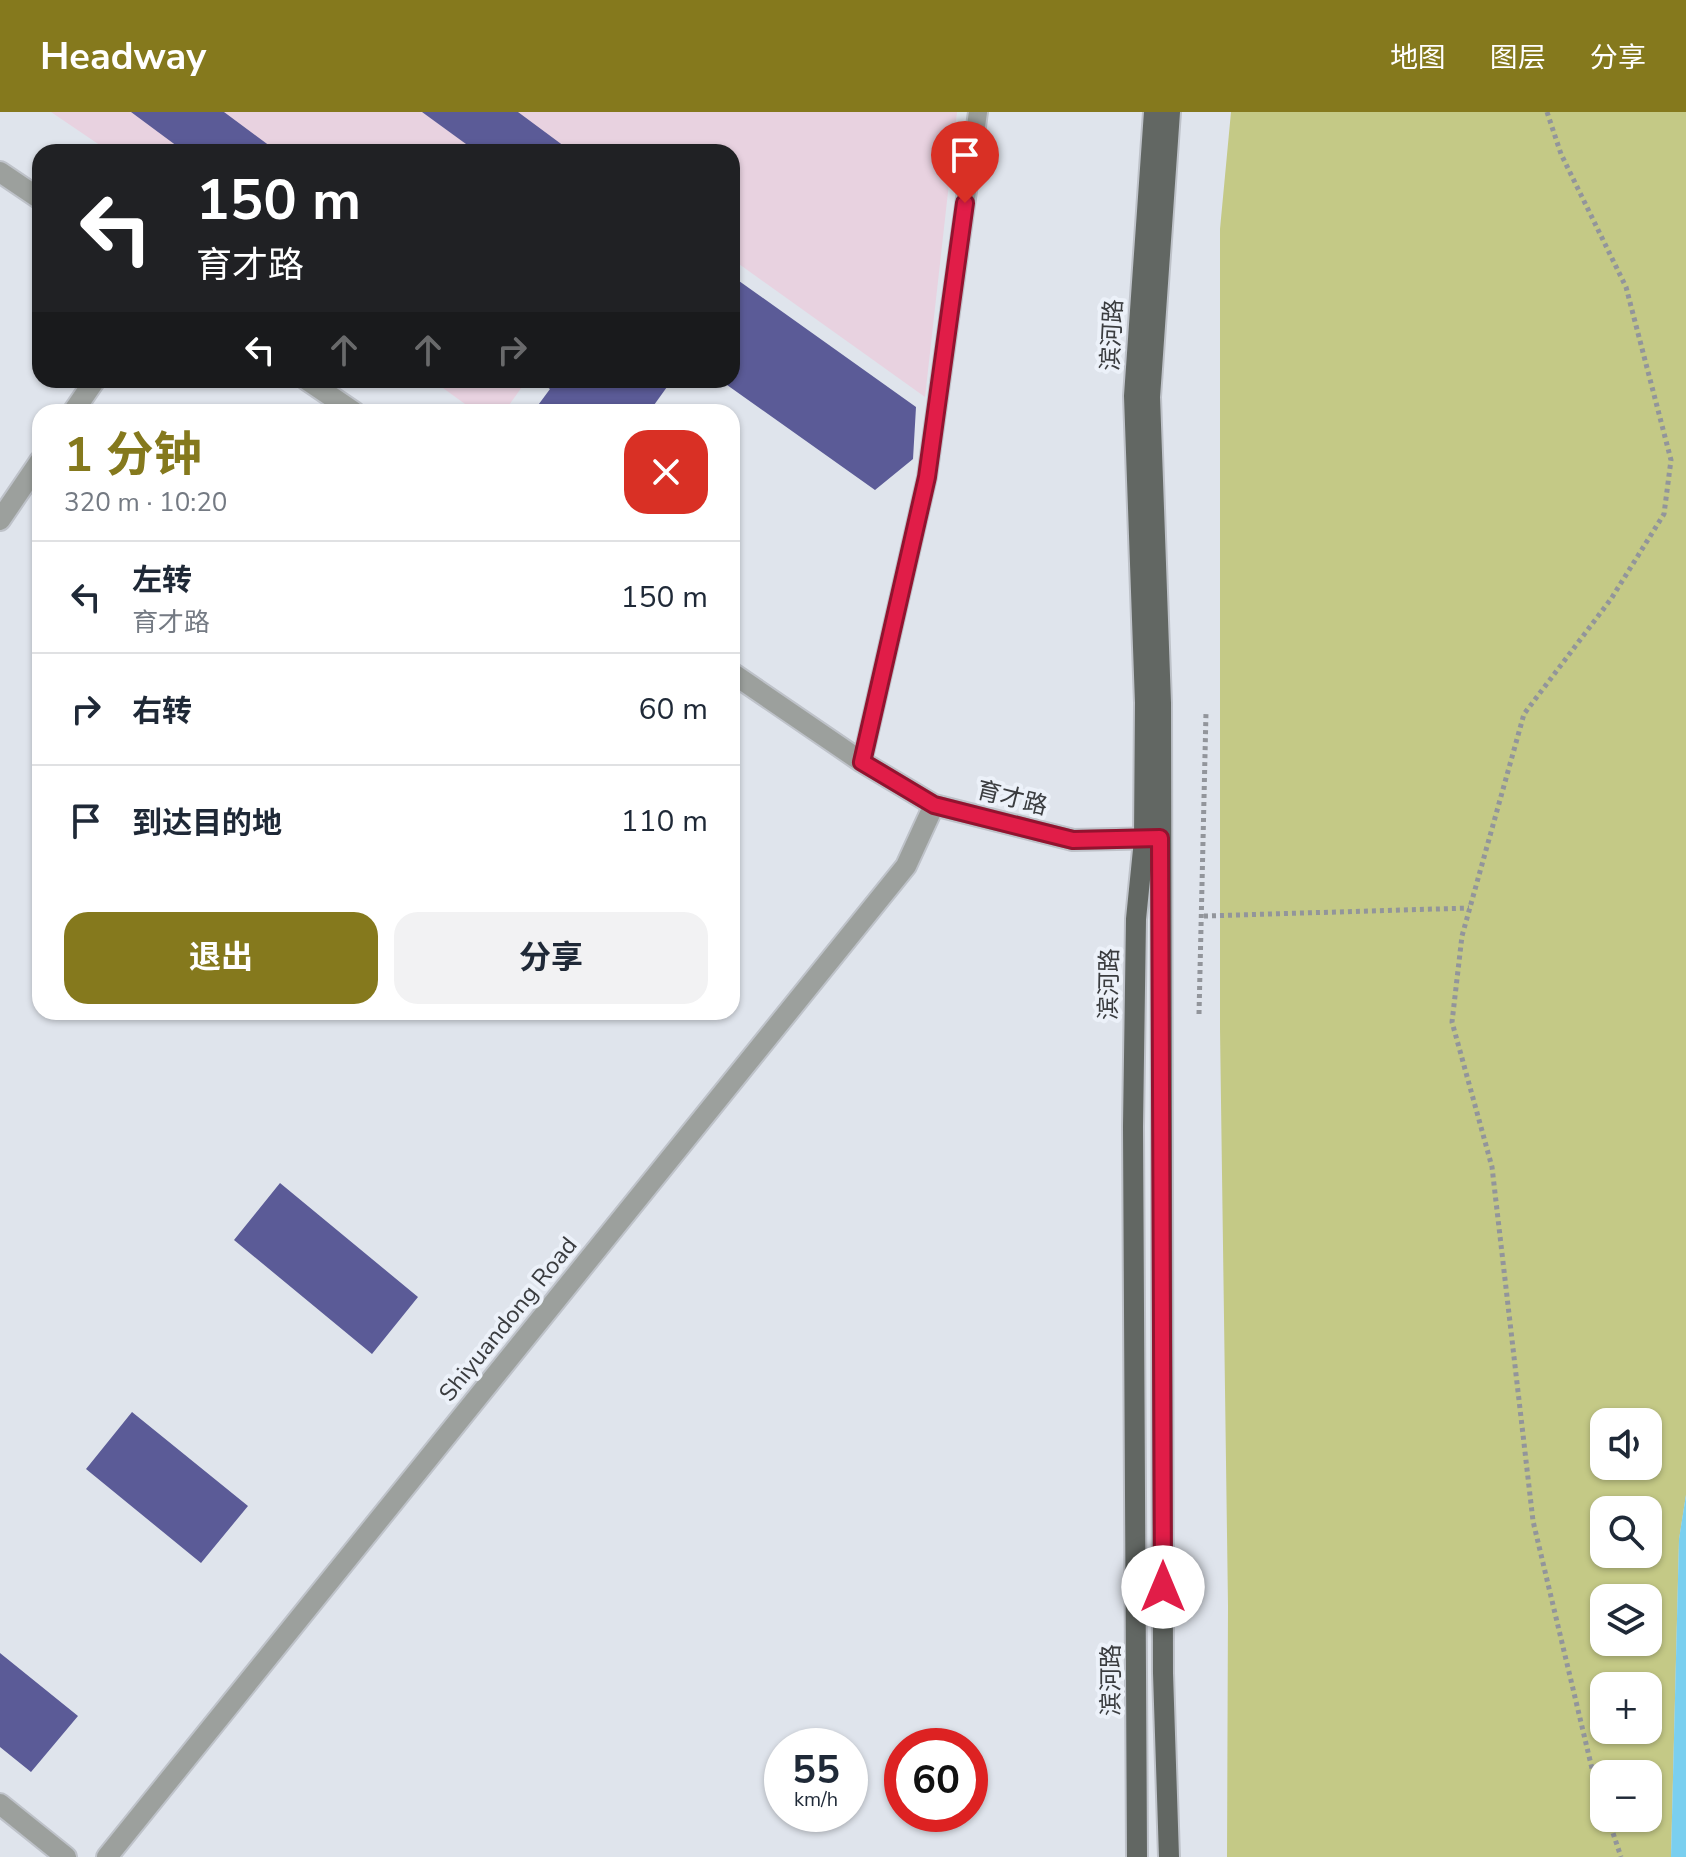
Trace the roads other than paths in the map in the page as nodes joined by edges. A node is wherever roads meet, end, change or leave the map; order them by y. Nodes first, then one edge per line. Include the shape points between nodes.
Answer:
1 (978, 112) edge
2 (1154, 112) edge
3 (1170, 112) edge
4 (0, 172) edge
5 (32, 194) edge
6 (319, 388) edge
7 (342, 404) edge
8 (32, 473) edge
9 (0, 520) edge
10 (740, 678) edge
11 (862, 762) junction
12 (934, 805) junction
13 (1152, 839) junction
14 (0, 1804) edge
15 (66, 1857) edge
16 (107, 1857) edge
17 (1137, 1857) edge
18 (1169, 1857) edge

1 - 11 lane via 927,477
2 - 13 main road, 滨河路 via 1134,396
3 - 13 main road, 滨河路 via 1150,397 1161,703
4 - 5 street
6 - 7 street
8 - 9 street
10 - 11 street, 育才路
11 - 12 street, 育才路
12 - 13 street, 育才路 via 1073,840
12 - 16 street, Shiyuandong Road via 906,866
13 - 17 main road, 滨河路 via 1136,919
13 - 18 main road, 滨河路
14 - 15 street

